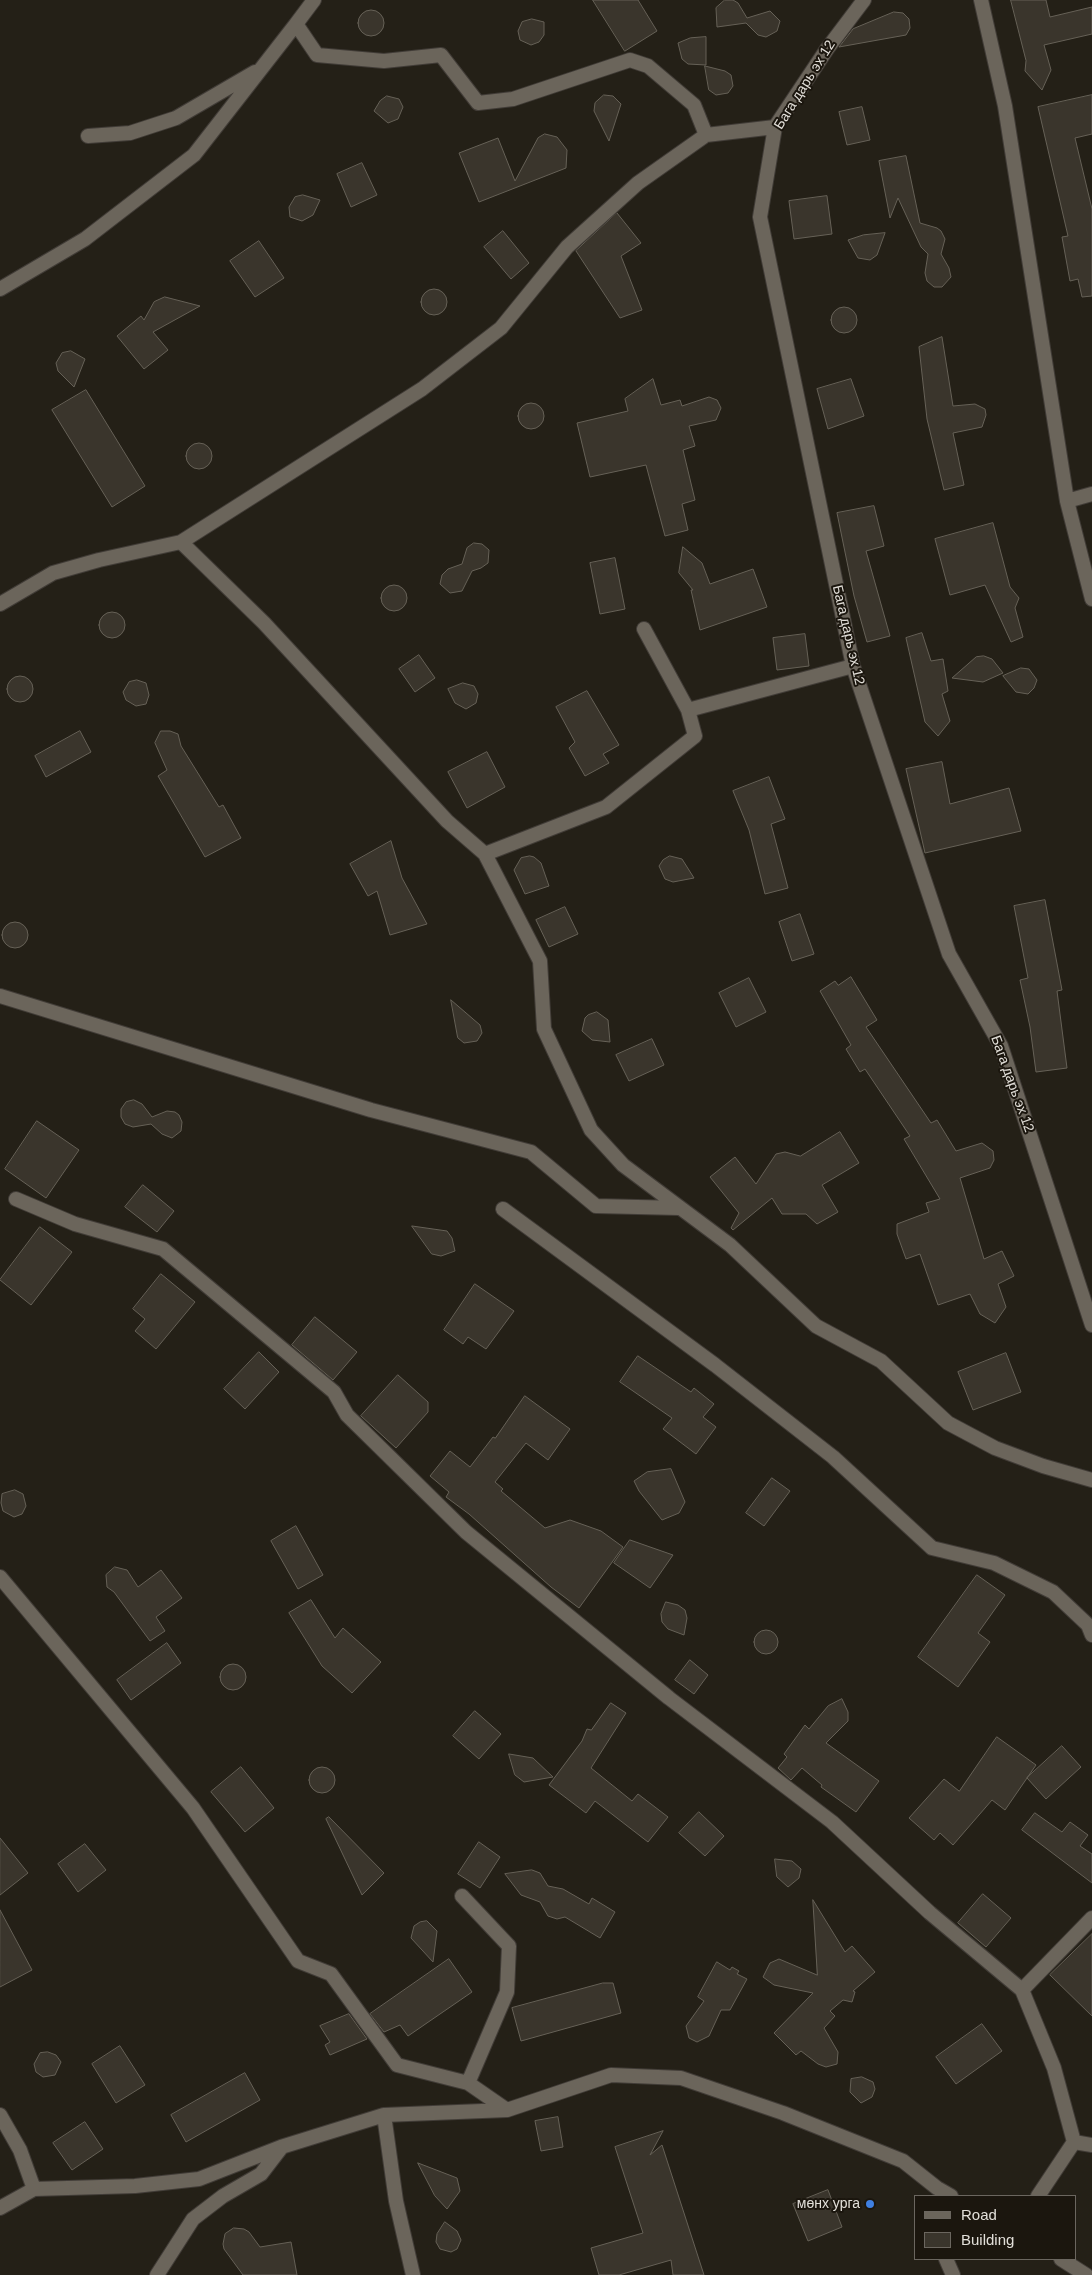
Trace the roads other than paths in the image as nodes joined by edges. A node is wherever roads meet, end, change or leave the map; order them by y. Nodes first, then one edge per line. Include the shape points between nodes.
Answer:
1 (314, 0) edge
2 (864, 0) edge
3 (981, 0) edge
4 (296, 24) junction
5 (263, 67) junction
6 (775, 127) junction
7 (706, 135) junction
8 (88, 136) dead end
9 (0, 289) edge
10 (1092, 494) edge
11 (1067, 501) junction
12 (181, 542) junction
13 (1092, 599) edge
14 (0, 604) edge
15 (644, 630) dead end
16 (853, 666) junction
17 (688, 710) junction
18 (485, 854) junction
19 (0, 996) edge
20 (16, 1199) dead end
21 (679, 1208) junction
22 (504, 1209) dead end
23 (1092, 1325) edge
24 (1092, 1480) edge
25 (0, 1578) edge
26 (1091, 1626) edge
27 (462, 1896) dead end
28 (1092, 1918) edge
29 (1022, 1990) junction
30 (468, 2084) junction
31 (507, 2110) junction
32 (0, 2115) edge
33 (384, 2115) junction
34 (1074, 2142) junction
35 (1092, 2145) edge
36 (281, 2148) junction
37 (34, 2189) junction
38 (937, 2192) edge
39 (1039, 2195) edge
40 (0, 2208) edge
41 (946, 2260) edge
42 (1063, 2260) edge
43 (157, 2275) edge
44 (413, 2275) edge
45 (953, 2275) edge
46 (1086, 2275) edge

1 - 4 street
2 - 6 street, Бага дарь эх 12
3 - 11 street via 1005,106
4 - 5 street
4 - 7 street via 318,55 384,61 441,55 478,103 513,99 630,60 648,66 694,106
5 - 8 street via 176,118 130,133
5 - 9 street via 194,155 84,239
6 - 7 street
6 - 16 street, Бага дарь эх 12 via 760,217
7 - 12 street via 638,184 568,247 501,328 422,389
10 - 11 street
11 - 13 street
12 - 14 street via 54,573
12 - 18 street via 264,623 447,821
15 - 17 street
16 - 17 street
16 - 23 street, Бага дарь эх 12 via 949,954 1001,1046
17 - 18 street via 695,736 606,807
18 - 21 street via 540,961 544,1029 591,1130 623,1165
19 - 21 street via 371,1110 531,1152 596,1206
20 - 29 street via 75,1224 163,1249 334,1392 347,1416 466,1532 669,1698 832,1822 930,1913
21 - 24 street via 730,1245 816,1326 881,1361 948,1423 995,1448
22 - 26 street via 833,1457 932,1548 994,1563 1053,1592
25 - 30 street via 193,1808 298,1961 330,1974 397,2065
27 - 30 street via 509,1946 507,1992
28 - 29 street
29 - 34 street via 1054,2068
30 - 31 street
31 - 33 street
31 - 38 street via 611,2075 681,2078 783,2113 903,2160
32 - 37 street via 20,2150
33 - 36 street
33 - 44 street via 396,2201
34 - 35 street
34 - 39 street
36 - 37 street via 199,2179 135,2186
36 - 43 street via 261,2174 223,2196 193,2219
37 - 40 street
41 - 45 street
42 - 46 street

